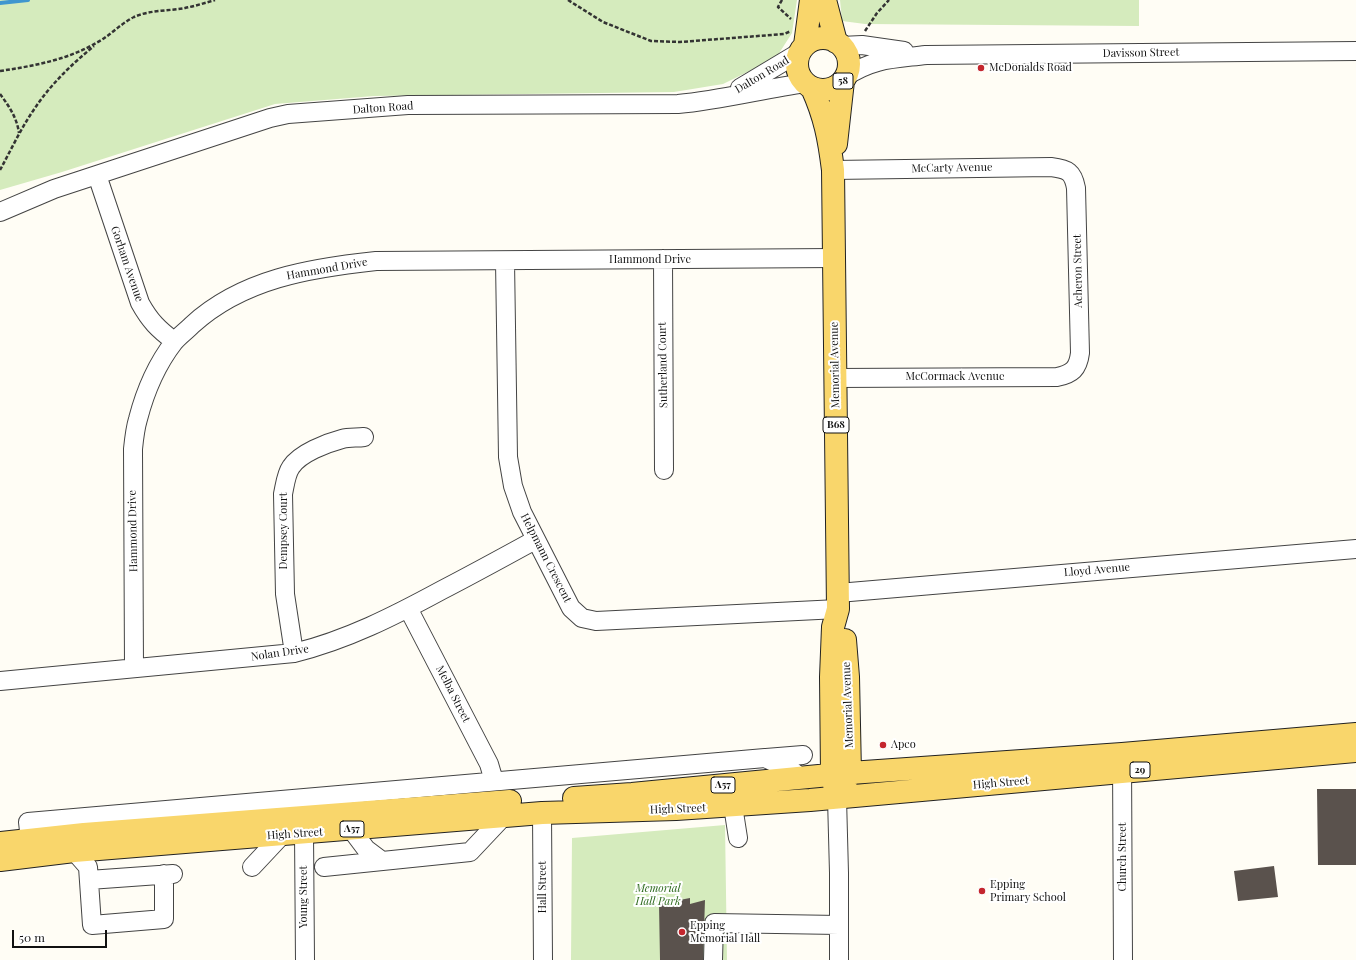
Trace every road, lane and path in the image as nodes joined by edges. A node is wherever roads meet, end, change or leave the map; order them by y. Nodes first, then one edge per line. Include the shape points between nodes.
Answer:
1 (215, 0) edge
2 (568, 0) edge
3 (782, 0) edge
4 (811, 0) edge
5 (825, 0) edge
6 (889, 0) edge
7 (794, 23) dead end
8 (799, 42) junction
9 (98, 43) junction
10 (846, 44) junction
11 (1356, 51) edge
12 (926, 55) junction
13 (0, 71) edge
14 (844, 79) junction
15 (809, 86) junction
16 (0, 94) edge
17 (723, 98) junction
18 (19, 133) junction
19 (0, 170) edge
20 (833, 170) junction
21 (1070, 172) joint
22 (97, 175) junction
23 (54, 189) junction
24 (0, 202) edge
25 (0, 212) edge
26 (834, 258) junction
27 (662, 259) junction
28 (505, 261) junction
29 (174, 341) junction
30 (1074, 370) joint
31 (835, 378) junction
32 (364, 437) dead end
33 (664, 470) dead end
34 (535, 540) junction
35 (1356, 549) edge
36 (838, 601) junction
37 (408, 608) junction
38 (294, 653) junction
39 (134, 668) junction
40 (0, 681) edge
41 (1356, 734) edge
42 (1356, 751) edge
43 (803, 755) dead end
44 (765, 758) junction
45 (1122, 763) junction
46 (596, 773) junction
47 (841, 774) junction
48 (802, 778) junction
49 (494, 782) junction
50 (610, 796) junction
51 (837, 798) junction
52 (733, 806) junction
53 (542, 813) junction
54 (503, 817) junction
55 (351, 830) junction
56 (304, 834) junction
57 (282, 835) junction
58 (738, 838) dead end
59 (30, 840) junction
60 (0, 843) edge
61 (74, 851) junction
62 (0, 860) edge
63 (382, 861) junction
64 (252, 867) dead end
65 (324, 867) dead end
66 (89, 880) junction
67 (839, 925) junction
68 (305, 960) edge
69 (543, 960) edge
70 (713, 960) edge
71 (839, 960) edge
72 (1123, 960) edge

1 - 9 path via 135,17
2 - 8 path via 603,22 651,41 680,42 784,34
3 - 7 path via 778,7
4 - 8 main road
5 - 10 main road, 58
6 - 10 path via 862,36
8 - 10 main road via 820,38
8 - 15 main road via 797,68 800,77
8 - 17 street, Dalton Road via 760,77
9 - 13 path via 62,58
9 - 18 path via 58,79
10 - 12 street, Davisson Street
10 - 14 main road, 58 via 849,61
11 - 12 street, Davisson Street
12 - 14 street, Davisson Street via 881,60 862,67
14 - 15 main road, 58 via 836,87 828,90
14 - 20 main road, Memorial Avenue / B68
15 - 17 street, Dalton Road via 764,89
15 - 20 main road, Memorial Avenue / B68 via 820,105 829,137
16 - 18 path via 18,124
17 - 22 street, Dalton Road via 678,104 408,105 288,114
18 - 19 path
20 - 21 street, McCarty Avenue via 1051,167
20 - 26 main road, Memorial Avenue / B68
21 - 30 street, Acheron Street via 1076,188 1080,346 1079,362
22 - 23 street, Dalton Road
22 - 29 street, Gorham Avenue via 140,303 148,318
23 - 24 street, Dalton Road
23 - 25 street, Dalton Road
26 - 27 street, Hammond Drive
26 - 31 main road, Memorial Avenue / B68
27 - 28 street, Hammond Drive
27 - 33 street, Sutherland Court
28 - 29 street, Hammond Drive via 376,261 307,271 240,292 201,317
28 - 34 street, Helpmann Crescent via 508,457 513,486
29 - 39 street, Hammond Drive via 150,383 138,419 133,449
30 - 31 street, McCormack Avenue via 1057,377
31 - 36 main road, Memorial Avenue / B68
32 - 38 street, Dempsey Court via 343,439 310,452 291,467 285,480 284,577
34 - 36 street, Helpmann Crescent via 571,608 582,618 596,621
34 - 37 street, Nolan Drive
35 - 36 street, Lloyd Avenue
36 - 47 main road, Memorial Avenue / B68 via 833,627 831,677
37 - 38 street, Nolan Drive via 340,640
37 - 49 street, Melba Street via 489,764
38 - 39 street, Nolan Drive
39 - 40 street, Nolan Drive
41 - 45 main road, High Street / 29
42 - 45 main road, High Street / 29
43 - 44 street
44 - 46 street
44 - 48 street
45 - 47 main road, High Street / 29
45 - 51 main road, High Street / 29
45 - 72 street, Church Street
46 - 49 street
46 - 50 street
47 - 48 main road, High Street / A57
47 - 51 main road, Memorial Avenue / B68
48 - 50 main road, High Street / A57
49 - 59 street via 28,822
50 - 59 main road, High Street via 465,804
51 - 52 main road, High Street / A57
51 - 67 street, Memorial Avenue
52 - 53 main road, High Street / A57
52 - 58 street
53 - 54 main road, High Street / A57
53 - 69 street, Hall Street
54 - 55 main road, High Street / A57
54 - 63 street via 470,852
55 - 56 main road, High Street / A57
55 - 63 street via 366,849
56 - 57 main road, High Street / A57
56 - 68 street, Young Street
57 - 61 main road, High Street / A57
57 - 64 street
59 - 60 main road, High Street
61 - 62 main road, High Street / A57
61 - 66 street via 88,867
63 - 65 street
66 - 66 street via 92,925 164,919 168,874
67 - 70 street via 714,923
67 - 71 street, Memorial Avenue

